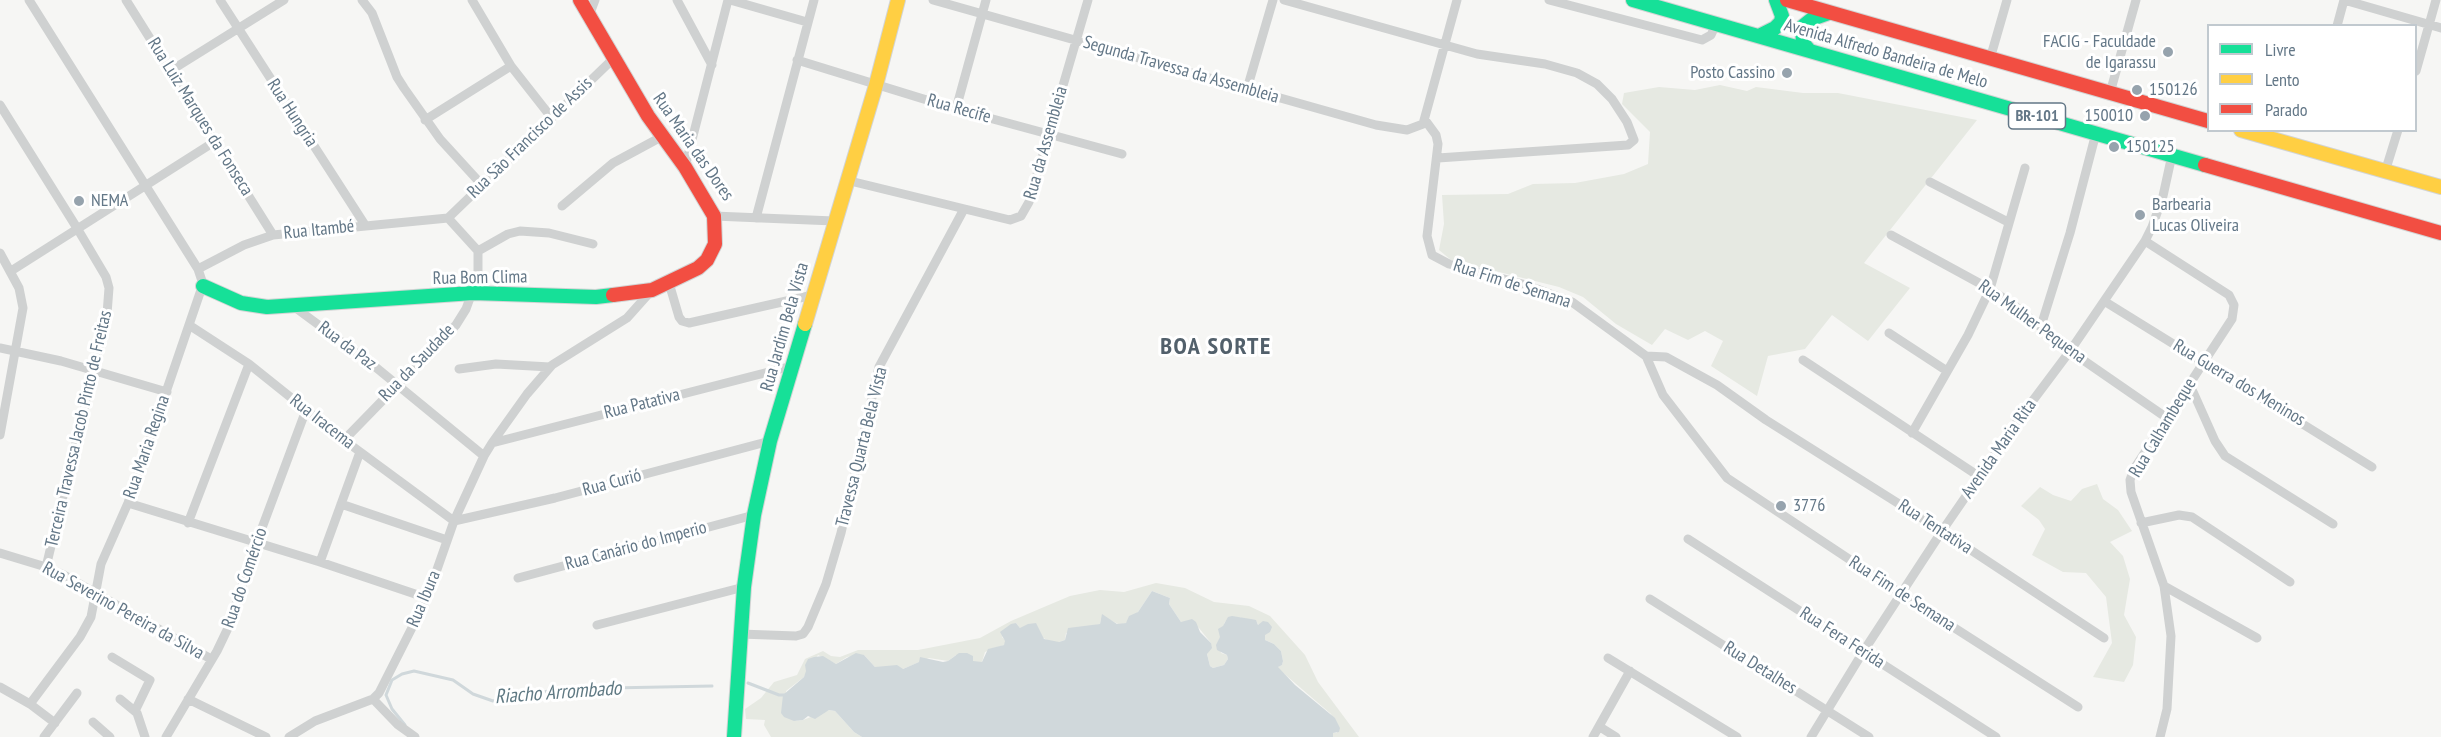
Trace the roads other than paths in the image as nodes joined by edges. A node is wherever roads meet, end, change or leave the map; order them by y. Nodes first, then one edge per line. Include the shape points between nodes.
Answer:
1 (29, 0) edge
2 (126, 0) edge
3 (220, 0) edge
4 (284, 0) edge
5 (363, 0) edge
6 (472, 0) edge
7 (580, 0) edge
8 (595, 0) edge
9 (677, 0) edge
10 (729, 0) edge
11 (814, 0) edge
12 (898, 0) edge
13 (933, 0) edge
14 (986, 0) edge
15 (1088, 0) edge
16 (1273, 0) edge
17 (1284, 0) edge
18 (1457, 0) edge
19 (1549, 0) edge
20 (1633, 0) edge
21 (1776, 0) edge
22 (1787, 0) edge
23 (2007, 0) edge
24 (2136, 0) edge
25 (2344, 0) edge
26 (2436, 0) edge
27 (1806, 3) edge
28 (1829, 13) junction
29 (982, 14) junction
30 (589, 15) junction
31 (807, 22) junction
32 (1716, 24) junction
33 (2338, 24) edge
34 (2429, 24) junction
35 (2441, 28) edge
36 (238, 30) junction
37 (1759, 36) junction
38 (1076, 40) junction
39 (1445, 45) junction
40 (1809, 50) junction
41 (613, 59) junction
42 (1990, 59) junction
43 (797, 60) junction
44 (2417, 64) edge
45 (712, 65) junction
46 (511, 66) junction
47 (170, 71) junction
48 (876, 85) junction
49 (1247, 89) junction
50 (2110, 93) junction
51 (0, 105) edge
52 (956, 109) junction
53 (551, 117) junction
54 (425, 120) junction
55 (1425, 120) junction
56 (2207, 121) edge
57 (2248, 132) edge
58 (2397, 132) edge
59 (1049, 133) junction
60 (2096, 133) junction
61 (663, 136) junction
62 (214, 142) junction
63 (1122, 154) dead end
64 (2172, 155) junction
65 (1438, 158) junction
66 (685, 167) junction
67 (2025, 168) dead end
68 (2385, 172) junction
69 (846, 180) junction
70 (1930, 182) dead end
71 (145, 185) junction
72 (482, 185) junction
73 (2441, 188) edge
74 (562, 206) dead end
75 (964, 209) junction
76 (714, 216) junction
77 (448, 218) junction
78 (756, 218) junction
79 (834, 221) junction
80 (2008, 222) junction
81 (365, 225) junction
82 (77, 228) junction
83 (2441, 233) edge
84 (273, 235) junction
85 (1891, 235) dead end
86 (2145, 241) junction
87 (592, 244) dead end
88 (478, 252) junction
89 (0, 253) edge
90 (198, 269) junction
91 (11, 271) junction
92 (669, 283) junction
93 (203, 286) junction
94 (1990, 289) junction
95 (652, 290) junction
96 (473, 293) junction
97 (813, 295) junction
98 (2104, 301) junction
99 (293, 306) junction
100 (189, 325) junction
101 (2041, 326) junction
102 (1888, 333) dead end
103 (0, 348) edge
104 (17, 350) junction
105 (2070, 351) junction
106 (1646, 356) junction
107 (1803, 360) dead end
108 (2203, 361) junction
109 (249, 364) junction
110 (792, 366) junction
111 (550, 367) junction
112 (459, 369) dead end
113 (93, 370) junction
114 (1947, 371) junction
115 (396, 385) junction
116 (2190, 385) junction
117 (166, 392) junction
118 (306, 410) junction
119 (2167, 418) junction
120 (1912, 433) junction
121 (0, 435) edge
122 (344, 440) junction
123 (770, 441) junction
124 (492, 443) junction
125 (360, 452) junction
126 (484, 456) junction
127 (2372, 466) dead end
128 (1980, 477) junction
129 (128, 503) junction
130 (341, 504) junction
131 (754, 515) junction
132 (454, 521) junction
133 (188, 523) junction
134 (2141, 523) junction
135 (2333, 524) dead end
136 (1942, 531) junction
137 (1688, 538) dead end
138 (447, 540) junction
139 (256, 544) junction
140 (0, 553) edge
141 (320, 562) junction
142 (46, 567) junction
143 (518, 578) dead end
144 (2290, 582) dead end
145 (2164, 586) junction
146 (744, 587) junction
147 (1900, 593) junction
148 (95, 595) junction
149 (427, 598) junction
150 (1650, 599) dead end
151 (597, 625) dead end
152 (740, 634) junction
153 (2104, 638) dead end
154 (2257, 638) dead end
155 (1863, 652) junction
156 (112, 657) dead end
157 (1608, 658) dead end
158 (211, 659) junction
159 (1630, 671) junction
160 (1, 690) edge
161 (77, 693) dead end
162 (120, 699) dead end
163 (188, 699) junction
164 (373, 699) junction
165 (30, 704) junction
166 (2078, 707) dead end
167 (1828, 710) junction
168 (135, 711) junction
169 (93, 722) dead end
170 (55, 723) junction
171 (1600, 727) junction
172 (44, 737) edge
173 (110, 737) edge
174 (145, 737) edge
175 (166, 737) edge
176 (266, 737) edge
177 (289, 737) edge
178 (416, 737) edge
179 (734, 737) edge
180 (1593, 737) edge
181 (1616, 737) edge
182 (1737, 737) edge
183 (1812, 737) edge
184 (1869, 737) edge
185 (1996, 737) edge
186 (2160, 737) edge

1 - 71 street
2 - 47 street, Rua Luiz Marques da Fonseca
3 - 36 street, Rua Hungria
4 - 36 street
5 - 54 street via 397,77
6 - 46 street
7 - 30 main road, Rua Maria das Dores
8 - 30 street
9 - 45 street
10 - 31 street
10 - 45 street
11 - 31 street
12 - 48 main road, Rua Jardim Bela Vista
13 - 29 street, Segunda Travessa da Assembleia
14 - 29 street
15 - 38 street, Rua da Assembleia
16 - 49 street
17 - 39 street
18 - 39 street
19 - 32 street via 1701,40 1710,35
20 - 32 main road, Avenida Alfredo Bandeira de Melo / BR-101
21 - 37 main road via 1781,22
22 - 27 main road, Avenida Alfredo Bandeira de Melo / BR-101
23 - 42 street
24 - 50 street
25 - 33 street
25 - 34 street
26 - 34 street
27 - 28 main road, Avenida Alfredo Bandeira de Melo / BR-101
28 - 40 main road via 1802,27 1803,43
28 - 42 main road, Avenida Alfredo Bandeira de Melo / BR-101
29 - 38 street, Segunda Travessa da Assembleia
29 - 52 street
30 - 41 main road, Rua Maria das Dores
31 - 43 street
32 - 37 main road, Avenida Alfredo Bandeira de Melo / BR-101
34 - 35 street
34 - 44 street
36 - 47 street
36 - 81 street, Rua Hungria
37 - 40 main road, Avenida Alfredo Bandeira de Melo / BR-101
38 - 49 street, Segunda Travessa da Assembleia
38 - 59 street, Rua da Assembleia
39 - 55 street
39 - 65 street via 1577,73 1597,84 1612,99 1634,140 1628,146
40 - 60 main road, Avenida Alfredo Bandeira de Melo / BR-101
41 - 53 street, Rua São Francisco de Assis
41 - 61 main road, Rua Maria das Dores
42 - 50 main road, Avenida Alfredo Bandeira de Melo / BR-101
43 - 48 street, Rua Recife
43 - 78 street
45 - 66 street
46 - 53 street
46 - 54 street
47 - 62 street, Rua Luiz Marques da Fonseca
48 - 52 street, Rua Recife
48 - 69 main road, Rua Jardim Bela Vista
49 - 55 street, Segunda Travessa da Assembleia via 1398,130 1415,129
50 - 56 main road, Avenida Alfredo Bandeira de Melo / BR-101
51 - 82 street, Terceira Travessa Jacob Pinto de Freitas
52 - 59 street, Rua Recife
53 - 72 street, Rua São Francisco de Assis
54 - 72 street
55 - 65 street, Rua Fim de Semana via 1436,135
57 - 68 main road
58 - 68 street
59 - 63 street, Rua Recife
59 - 75 street, Rua da Assembleia via 1029,202 1021,216 1010,220
60 - 64 main road, Avenida Alfredo Bandeira de Melo / BR-101
60 - 101 street
61 - 66 main road, Rua Maria das Dores
61 - 74 street via 613,163
62 - 71 street
62 - 84 street, Rua Luiz Marques da Fonseca
64 - 83 main road, Avenida Alfredo Bandeira de Melo / BR-101
64 - 86 street, Avenida Maria Rita via 2163,196
65 - 106 street, Rua Fim de Semana via 1427,236 1436,258 1572,302
66 - 76 main road, Rua Maria das Dores
67 - 80 street
68 - 73 main road
69 - 75 street, Rua da Assembleia
69 - 79 main road, Rua Jardim Bela Vista
70 - 80 street
71 - 82 street
71 - 90 street
72 - 77 street, Rua São Francisco de Assis
75 - 152 street, Travessa Quarta Bela Vista via 879,367 842,533 808,627 794,637
76 - 78 street, Rua Maria das Dores
76 - 92 main road, Rua Bom Clima via 716,237 707,260
77 - 81 street, Rua Itambé
77 - 88 street
78 - 79 street, Rua Maria das Dores
79 - 97 main road, Rua Jardim Bela Vista
80 - 94 street
81 - 84 street, Rua Itambé
82 - 91 street
82 - 113 street, Terceira Travessa Jacob Pinto de Freitas via 109,288 107,314
84 - 90 street, Rua Itambé via 252,241
85 - 94 street, Rua Mulher Pequena
86 - 98 street, Avenida Maria Rita
86 - 108 street, Rua Calhambeque via 2233,301 2232,319
87 - 88 street via 549,233 520,231
88 - 96 street, Rua da Saudade
89 - 91 street
90 - 93 street
91 - 104 street via 23,304
92 - 95 main road, Rua Bom Clima
92 - 97 street via 679,317 689,323
93 - 99 main road, Rua Bom Clima via 252,306
93 - 100 street, Rua Maria Regina
94 - 101 street, Rua Mulher Pequena
94 - 114 street
95 - 96 main road, Rua Bom Clima via 596,297
95 - 111 street via 627,318
96 - 99 main road, Rua Bom Clima
96 - 115 street, Rua da Saudade via 456,325
97 - 110 main road, Rua Jardim Bela Vista
98 - 105 street, Avenida Maria Rita
98 - 108 street, Rua Guerra dos Meninos
99 - 115 street, Rua da Paz
100 - 109 street, Rua Iracema
100 - 117 street, Rua Maria Regina
101 - 105 street, Rua Mulher Pequena
102 - 114 street
103 - 104 street
104 - 113 street
104 - 121 street
105 - 119 street, Rua Mulher Pequena
105 - 128 street, Avenida Maria Rita
106 - 136 street, Rua Tentativa via 1657,355 1678,363 1717,385
106 - 147 street, Rua Fim de Semana via 1663,395 1727,478
107 - 120 street
108 - 116 street, Rua Calhambeque
108 - 127 street, Rua Guerra dos Meninos
109 - 118 street, Rua Iracema
109 - 133 street
110 - 123 main road, Rua Jardim Bela Vista
110 - 124 street, Rua Patativa
111 - 112 street via 495,364
111 - 124 street
113 - 117 street
113 - 142 street, Terceira Travessa Jacob Pinto de Freitas
114 - 120 street
115 - 122 street, Rua da Saudade
115 - 126 street, Rua da Paz
116 - 119 street, Rua Calhambeque
116 - 135 street via 2225,456
117 - 129 street, Rua Maria Regina
118 - 122 street, Rua Iracema
118 - 139 street, Rua do Comércio
119 - 134 street, Rua Calhambeque via 2131,476 2131,492
120 - 128 street
122 - 125 street, Rua Iracema
123 - 131 main road, Rua Jardim Bela Vista
123 - 132 street, Rua Curió
124 - 126 street, Rua Ibura
125 - 130 street
125 - 132 street, Rua Iracema
126 - 132 street, Rua Ibura
128 - 136 street, Avenida Maria Rita
129 - 133 street
129 - 148 street, Rua Maria Regina via 101,564
130 - 138 street
130 - 141 street
131 - 143 street, Rua Canário do Imperio
131 - 146 main road, Rua Jardim Bela Vista
132 - 138 street, Rua Ibura
133 - 139 street
134 - 144 street via 2179,515 2192,517
134 - 145 street, Rua Calhambeque
136 - 147 street, Avenida Maria Rita
136 - 153 street, Rua Tentativa
137 - 155 street, Rua Fera Ferida
138 - 149 street, Rua Ibura
139 - 141 street
139 - 158 street, Rua do Comércio via 228,628
140 - 142 street, Rua Severino Pereira da Silva
141 - 149 street
142 - 148 street, Rua Severino Pereira da Silva
145 - 154 street
145 - 186 street, Rua Calhambeque via 2172,649 2167,709
146 - 151 street
146 - 152 main road, Rua Jardim Bela Vista
147 - 155 street, Avenida Maria Rita
147 - 166 street, Rua Fim de Semana
148 - 158 street, Rua Severino Pereira da Silva
148 - 165 street, Rua Maria Regina via 86,627
149 - 164 street, Rua Ibura via 386,682
150 - 167 street, Rua Detalhes
152 - 179 main road, Rua Jardim Bela Vista
155 - 167 street, Avenida Maria Rita
155 - 185 street, Rua Fera Ferida
156 - 168 street via 150,680
157 - 159 street
158 - 163 street, Rua do Comércio
159 - 171 street
159 - 182 street
160 - 165 street
161 - 170 street
162 - 168 street
163 - 175 street, Rua do Comércio
163 - 176 street
164 - 177 street via 315,721
164 - 178 street
165 - 170 street
167 - 183 street, Avenida Maria Rita
167 - 184 street, Rua Detalhes
168 - 174 street
169 - 173 street
170 - 172 street
171 - 180 street
171 - 181 street

